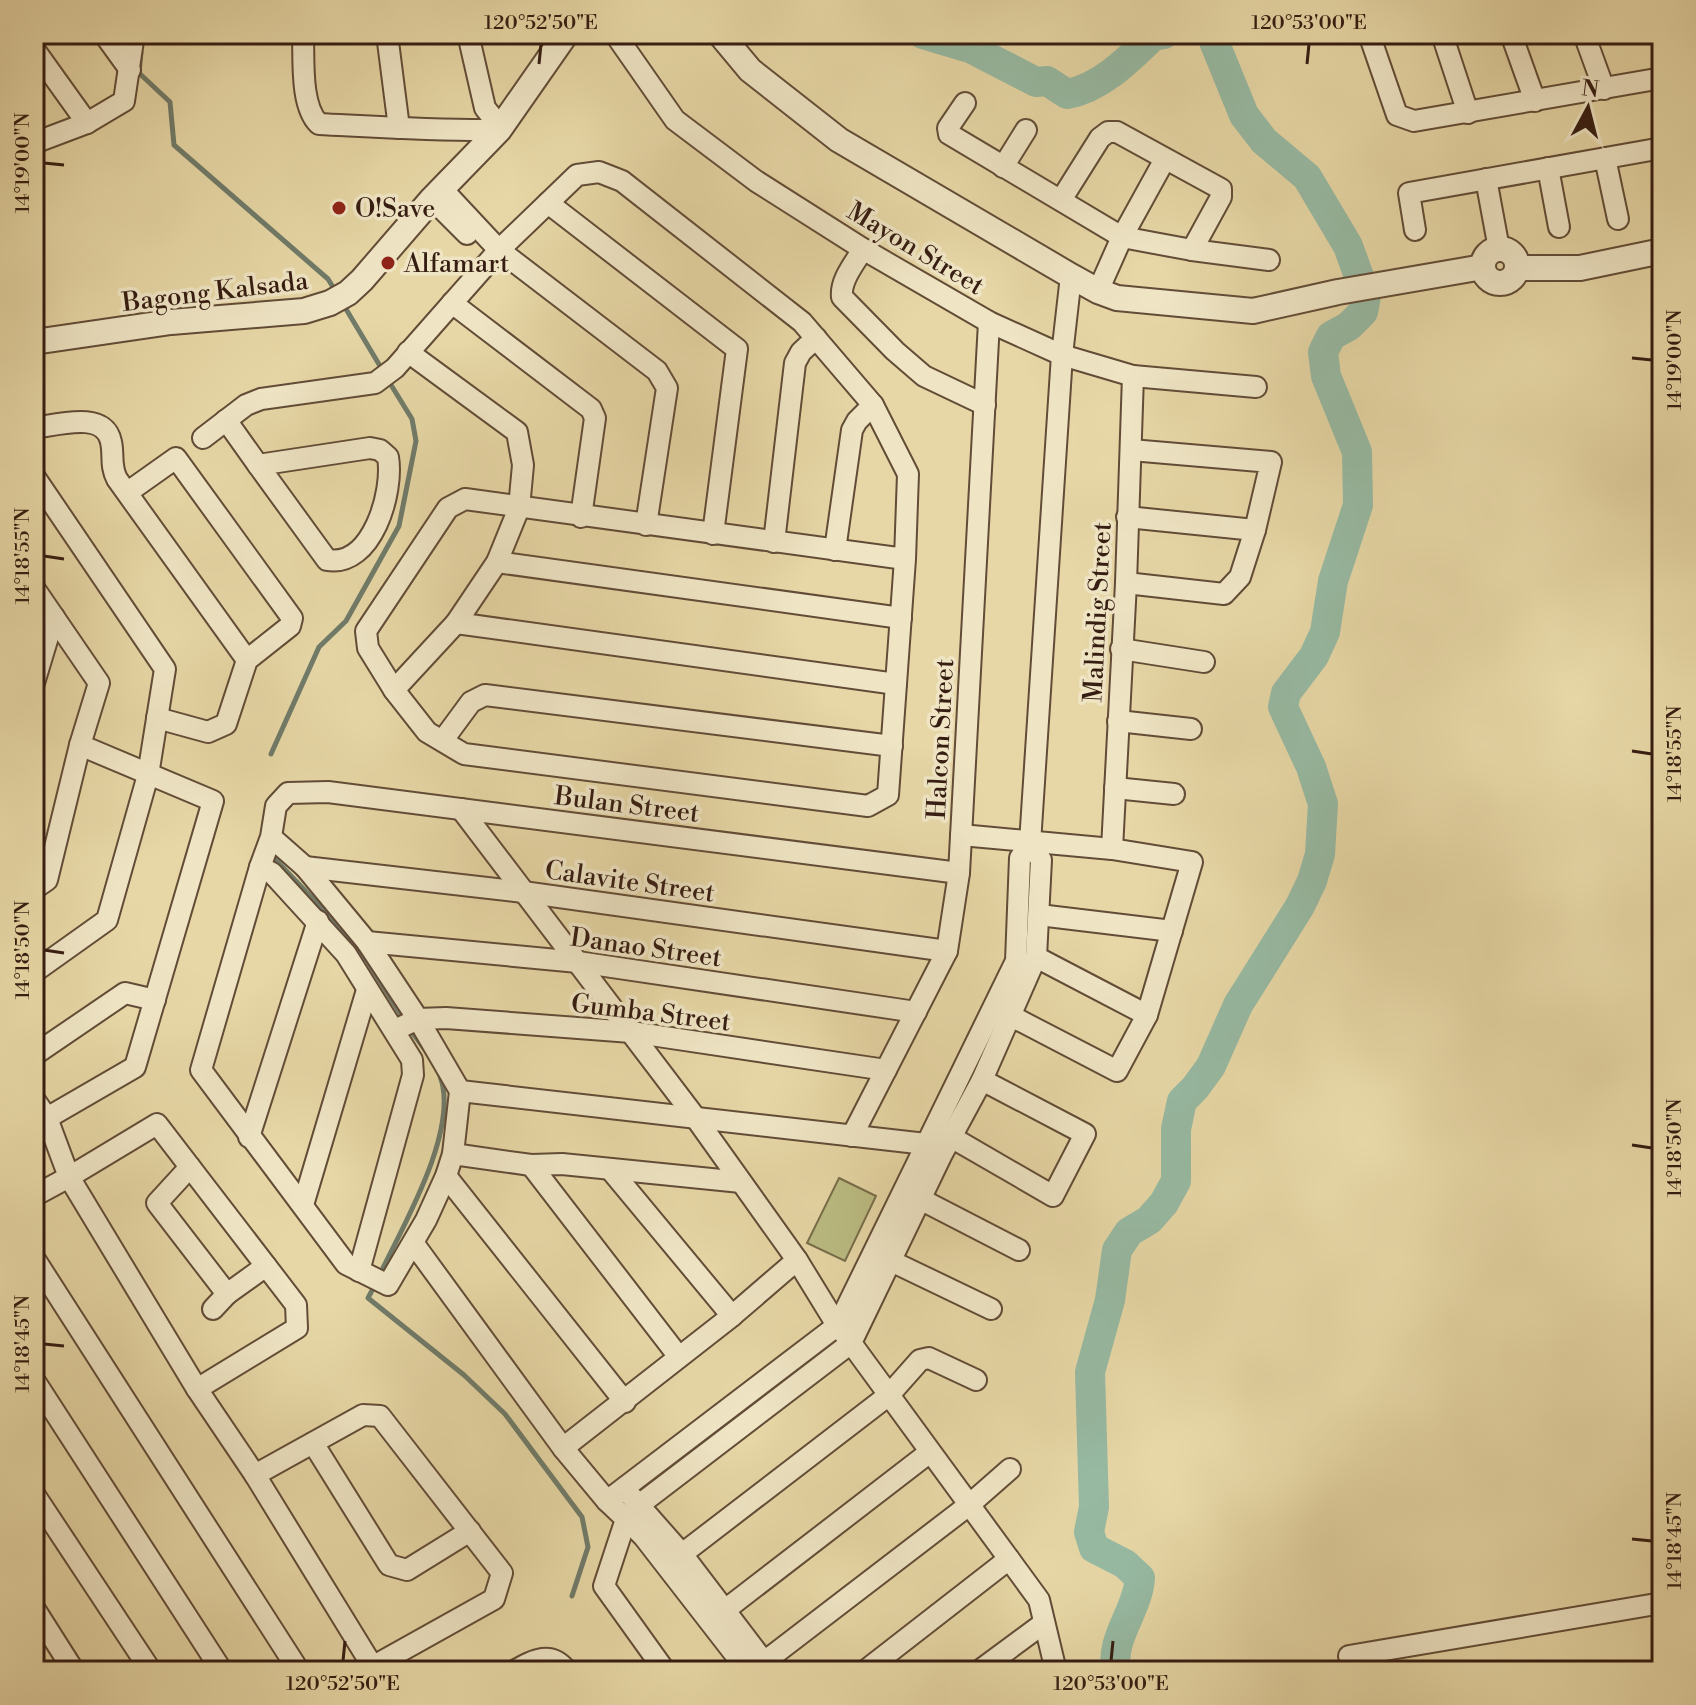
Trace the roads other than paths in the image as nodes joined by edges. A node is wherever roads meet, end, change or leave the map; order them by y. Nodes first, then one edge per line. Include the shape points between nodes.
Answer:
1 (104, 34) edge
2 (134, 34) edge
3 (303, 34) edge
4 (387, 34) edge
5 (468, 34) edge
6 (566, 34) edge
7 (615, 34) edge
8 (720, 34) edge
9 (1369, 34) edge
10 (1442, 34) edge
11 (1511, 34) edge
12 (1584, 34) edge
13 (1659, 34) edge
14 (1662, 41) edge
15 (34, 49) edge
16 (130, 70) junction
17 (1662, 78) edge
18 (1604, 89) junction
19 (1535, 101) junction
20 (965, 103) dead end
21 (1468, 113) junction
22 (87, 123) junction
23 (399, 128) junction
24 (500, 129) junction
25 (1026, 130) dead end
26 (34, 143) edge
27 (1662, 148) edge
28 (1605, 158) junction
29 (1165, 159) junction
30 (1003, 167) junction
31 (1548, 168) junction
32 (1486, 179) junction
33 (437, 194) junction
34 (1061, 200) junction
35 (548, 203) junction
36 (1618, 219) dead end
37 (1559, 227) dead end
38 (1415, 230) dead end
39 (1122, 237) junction
40 (863, 249) junction
41 (499, 250) junction
42 (1192, 250) junction
43 (1662, 251) edge
44 (1491, 258) junction
45 (1269, 260) dead end
46 (1071, 276) junction
47 (1098, 291) junction
48 (452, 303) junction
49 (989, 322) junction
50 (816, 338) junction
51 (34, 342) edge
52 (408, 352) junction
53 (1062, 355) junction
54 (1133, 376) junction
55 (1256, 387) dead end
56 (873, 405) junction
57 (985, 405) junction
58 (226, 420) junction
59 (34, 428) edge
60 (203, 438) dead end
61 (1131, 450) junction
62 (258, 465) junction
63 (34, 476) edge
64 (128, 492) junction
65 (519, 508) junction
66 (581, 517) junction
67 (1127, 517) junction
68 (646, 525) junction
69 (1255, 530) junction
70 (713, 534) junction
71 (774, 542) junction
72 (835, 550) junction
73 (905, 559) junction
74 (497, 562) junction
75 (1126, 583) junction
76 (34, 588) edge
77 (54, 617) junction
78 (901, 618) junction
79 (456, 623) junction
80 (1121, 649) junction
81 (247, 660) junction
82 (1204, 662) dead end
83 (34, 683) edge
84 (896, 684) junction
85 (394, 690) junction
86 (157, 718) junction
87 (1118, 721) junction
88 (1191, 729) dead end
89 (443, 740) junction
90 (80, 745) junction
91 (892, 746) junction
92 (148, 775) junction
93 (1115, 788) junction
94 (1174, 794) dead end
95 (461, 809) junction
96 (961, 835) junction
97 (271, 837) junction
98 (1030, 843) junction
99 (1112, 849) junction
100 (260, 867) junction
101 (305, 867) junction
102 (959, 873) junction
103 (34, 889) edge
104 (523, 892) junction
105 (1039, 915) junction
106 (318, 921) junction
107 (1172, 931) junction
108 (367, 942) junction
109 (947, 951) junction
110 (1036, 957) junction
111 (578, 962) junction
112 (34, 972) edge
113 (367, 990) junction
114 (155, 1000) junction
115 (916, 1012) junction
116 (1147, 1015) junction
117 (1011, 1016) junction
118 (406, 1024) junction
119 (631, 1032) junction
120 (34, 1055) edge
121 (886, 1070) junction
122 (982, 1080) junction
123 (460, 1091) junction
124 (34, 1099) edge
125 (695, 1117) junction
126 (40, 1121) edge
127 (852, 1136) junction
128 (249, 1137) junction
129 (951, 1137) junction
130 (926, 1144) junction
131 (453, 1154) junction
132 (531, 1165) junction
133 (190, 1167) junction
134 (610, 1169) junction
135 (446, 1176) junction
136 (69, 1177) junction
137 (741, 1182) junction
138 (34, 1196) edge
139 (922, 1200) junction
140 (303, 1205) junction
141 (414, 1244) junction
142 (1019, 1250) dead end
143 (34, 1258) edge
144 (797, 1260) junction
145 (891, 1261) junction
146 (266, 1266) junction
147 (372, 1277) junction
148 (991, 1309) dead end
149 (732, 1316) junction
150 (838, 1325) junction
151 (851, 1343) junction
152 (679, 1357) junction
153 (34, 1380) edge
154 (976, 1380) dead end
155 (197, 1389) junction
156 (889, 1395) junction
157 (625, 1402) junction
158 (313, 1443) junction
159 (563, 1448) junction
160 (930, 1452) junction
161 (1010, 1469) dead end
162 (255, 1475) junction
163 (34, 1494) edge
164 (616, 1495) junction
165 (969, 1505) junction
166 (632, 1512) junction
167 (470, 1531) junction
168 (682, 1554) junction
169 (1009, 1559) junction
170 (1662, 1603) edge
171 (34, 1608) edge
172 (725, 1610) junction
173 (1044, 1623) junction
174 (1349, 1656) dead end
175 (761, 1668) edge
176 (369, 1669) edge
177 (74, 1671) edge
178 (151, 1671) edge
179 (222, 1671) edge
180 (299, 1671) edge
181 (514, 1671) edge
182 (567, 1671) edge
183 (665, 1671) edge
184 (865, 1671) edge
185 (979, 1671) edge
186 (1056, 1671) edge

1 - 16 street
2 - 16 street
3 - 23 street via 304,84 315,121
4 - 23 street
5 - 24 street via 485,108
6 - 24 street, Bagong Kalsada
7 - 40 street, Mayon Street via 675,120 756,181
8 - 46 street via 750,70 839,140
9 - 21 street via 1397,115 1414,121
10 - 21 street
11 - 19 street
12 - 18 street
13 - 14 street
15 - 22 street
16 - 22 street via 124,101
17 - 18 street
18 - 19 street
19 - 21 street
20 - 30 street via 949,134
22 - 26 street
23 - 24 street
24 - 33 street, Bagong Kalsada
25 - 30 street
27 - 28 street
28 - 31 street
28 - 36 street
29 - 34 street via 1108,132
29 - 39 street
29 - 42 street via 1221,189
30 - 34 street
31 - 32 street
31 - 37 street
32 - 38 street via 1409,193
32 - 44 street
33 - 41 street via 468,236
33 - 51 street, Bagong Kalsada via 339,298 304,311 171,322
34 - 39 street
35 - 41 street
35 - 50 street via 577,175 599,172 622,181
35 - 70 street via 737,349
39 - 42 street
39 - 47 street
40 - 49 street, Mayon Street
40 - 57 street via 844,282 842,297 924,376
41 - 48 street
41 - 68 street via 657,371 667,388
42 - 45 street
43 - 44 street via 1580,268 1517,268 1502,283 1487,278
44 - 47 street via 1239,312
46 - 47 street
46 - 53 street
48 - 52 street
48 - 66 street via 591,409 595,418
49 - 53 street, Mayon Street
49 - 57 street, Halcon Street
50 - 56 street
50 - 71 street via 795,363
52 - 58 street via 375,383 261,399
52 - 65 street via 517,432 523,465
53 - 54 street, Mayon Street
53 - 98 street
54 - 55 street, Mayon Street
54 - 61 street, Malindig Street
56 - 72 street via 852,430
56 - 73 street via 908,474
57 - 96 street, Halcon Street
58 - 60 street
58 - 62 street
59 - 64 street via 97,423 111,439 113,471
61 - 67 street, Malindig Street
61 - 69 street via 1271,462
62 - 62 street via 327,560 338,562 351,559 377,524 391,474 388,457 370,448
63 - 86 street via 165,669
64 - 81 street
64 - 81 street via 176,458 292,618 290,626
65 - 66 street
65 - 74 street
65 - 85 street via 465,499 448,508 366,631 368,648
66 - 68 street
67 - 69 street
67 - 75 street, Malindig Street
68 - 70 street
69 - 75 street via 1240,577 1224,594
70 - 71 street
71 - 72 street
72 - 73 street
73 - 78 street
74 - 78 street
74 - 79 street
75 - 80 street, Malindig Street
76 - 77 street
77 - 83 street
77 - 90 street via 99,683
78 - 84 street
79 - 84 street
79 - 85 street
80 - 82 street
80 - 87 street, Malindig Street
81 - 86 street via 226,724 208,732
84 - 91 street
85 - 89 street via 427,732
86 - 92 street
87 - 88 street
87 - 93 street, Malindig Street
89 - 91 street via 471,702 485,695
89 - 91 street via 464,754 868,806 888,795
90 - 92 street
90 - 103 street via 47,880
92 - 112 street via 107,920
92 - 114 street via 213,801
93 - 94 street
93 - 99 street, Malindig Street
95 - 97 street, Bulan Street via 328,792 288,793 276,806
95 - 102 street, Bulan Street
95 - 104 street
96 - 98 street
96 - 102 street, Halcon Street
97 - 100 street
97 - 101 street
98 - 99 street
98 - 105 street via 1041,860
98 - 130 street via 1020,858 1016,961
99 - 107 street via 1192,862
100 - 106 street
100 - 128 street via 201,1070
101 - 104 street, Calavite Street
101 - 108 street
102 - 109 street, Halcon Street
104 - 109 street, Calavite Street
104 - 111 street
105 - 107 street
105 - 110 street
106 - 113 street
106 - 128 street
107 - 116 street
108 - 111 street, Danao Street
108 - 118 street
109 - 115 street, Halcon Street
110 - 116 street
110 - 117 street
111 - 115 street, Danao Street
111 - 119 street
113 - 118 street
113 - 140 street
114 - 120 street via 125,993
114 - 126 street via 135,1067
115 - 121 street, Halcon Street
116 - 117 street via 1117,1071
117 - 122 street
118 - 119 street, Gumba Street via 446,1018
118 - 123 street
118 - 147 street via 413,1075
119 - 121 street, Gumba Street
119 - 125 street
121 - 127 street, Halcon Street
122 - 129 street
122 - 129 street via 1085,1134 1053,1196
123 - 125 street
123 - 131 street
124 - 126 street
125 - 127 street
125 - 137 street
126 - 136 street
127 - 130 street
128 - 140 street
129 - 139 street
130 - 150 street
131 - 132 street
131 - 135 street
132 - 134 street
132 - 152 street
133 - 136 street via 157,1124
133 - 146 street
133 - 146 street via 157,1203 220,1302
134 - 137 street
134 - 149 street
135 - 141 street
135 - 157 street
136 - 138 street
136 - 155 street
137 - 144 street
139 - 142 street
139 - 145 street
140 - 147 street via 346,1264
141 - 147 street via 388,1285
141 - 159 street
143 - 180 street
144 - 149 street
144 - 150 street
145 - 148 street
145 - 151 street
146 - 155 street via 296,1305 297,1328
149 - 152 street
150 - 151 street
150 - 164 street
151 - 156 street
151 - 166 street
152 - 157 street
153 - 179 street
154 - 156 street via 924,1358
155 - 162 street
156 - 160 street
156 - 168 street
157 - 159 street
158 - 162 street
158 - 167 street via 363,1415 380,1416
158 - 167 street via 389,1565 407,1570
159 - 164 street
160 - 165 street
160 - 172 street
161 - 165 street
162 - 176 street
163 - 178 street
164 - 166 street
165 - 169 street
165 - 175 street
166 - 168 street
166 - 175 street via 644,1537
166 - 183 street via 604,1586
167 - 176 street via 502,1573 494,1599
168 - 172 street
169 - 173 street via 1039,1600
169 - 184 street
170 - 174 street
171 - 177 street
172 - 175 street
173 - 185 street
173 - 186 street
181 - 182 street via 537,1658 551,1658

